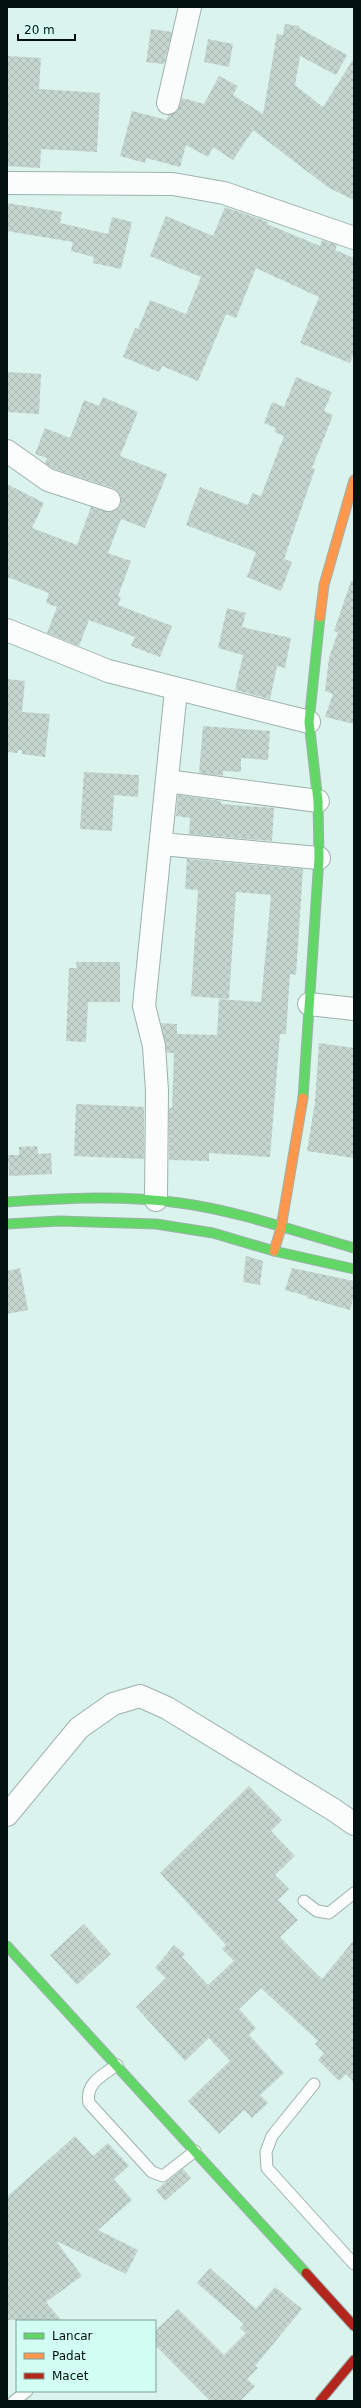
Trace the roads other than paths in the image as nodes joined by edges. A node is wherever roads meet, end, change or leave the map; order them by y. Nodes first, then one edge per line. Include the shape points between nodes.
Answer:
1 (190, 7) edge
2 (168, 103) dead end
3 (7, 183) edge
4 (354, 238) edge
5 (7, 451) edge
6 (353, 484) edge
7 (109, 500) dead end
8 (7, 630) edge
9 (176, 690) junction
10 (309, 722) junction
11 (167, 781) junction
12 (318, 801) junction
13 (161, 844) junction
14 (319, 858) junction
15 (309, 1004) junction
16 (354, 1009) edge
17 (156, 1200) junction
18 (7, 1202) edge
19 (7, 1224) edge
20 (281, 1228) junction
21 (354, 1248) edge
22 (274, 1251) junction
23 (354, 1270) edge
24 (7, 1815) edge
25 (354, 1824) edge
26 (354, 1893) edge
27 (304, 1901) dead end
28 (7, 1946) edge
29 (117, 2064) junction
30 (314, 2084) dead end
31 (195, 2151) junction
32 (354, 2264) edge
33 (354, 2326) edge
34 (354, 2360) edge
35 (26, 2392) edge
36 (14, 2401) edge
37 (320, 2401) edge

1 - 2 street
3 - 4 street via 173,184 224,193
5 - 7 street via 48,480
6 - 10 main road via 324,585
8 - 9 street via 108,671
9 - 10 street
9 - 11 street
10 - 12 main road
11 - 12 street
11 - 13 street
12 - 14 main road
13 - 14 street
13 - 17 street via 144,1006 154,1046 157,1091
14 - 15 main road
15 - 16 street
15 - 20 main road via 303,1100
17 - 18 main road via 62,1199
17 - 20 main road via 221,1211
19 - 22 main road via 59,1221 156,1224 213,1233
20 - 21 main road
20 - 22 main road
22 - 23 main road
24 - 25 street via 79,1728 113,1704 140,1696 167,1708
26 - 27 lane via 329,1913 317,1911
28 - 29 main road
29 - 31 main road
29 - 31 lane via 90,2086 89,2103 157,2175 163,2176
30 - 32 lane via 272,2136 266,2152 267,2168
31 - 33 main road
34 - 37 main road
35 - 36 lane

